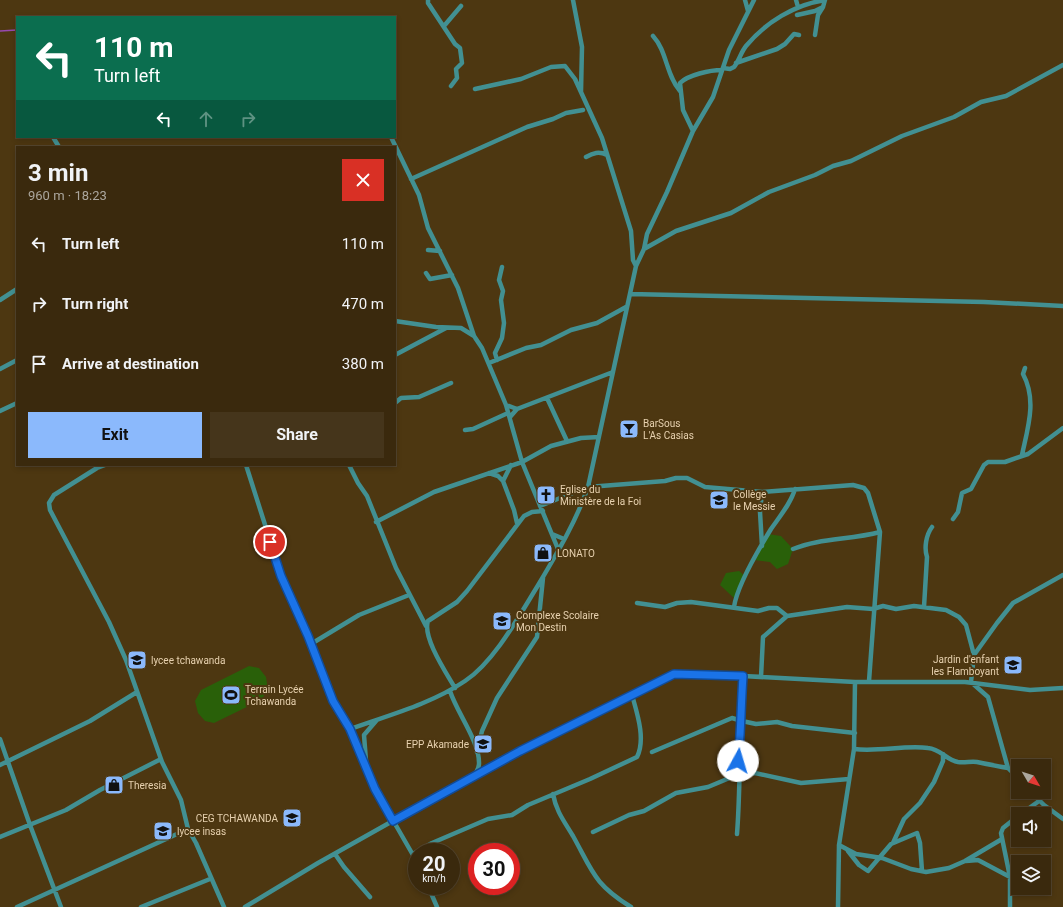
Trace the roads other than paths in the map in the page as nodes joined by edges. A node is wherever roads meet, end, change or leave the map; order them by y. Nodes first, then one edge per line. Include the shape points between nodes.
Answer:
1 (428, 0) edge
2 (573, 0) edge
3 (745, 0) edge
4 (754, 0) edge
5 (796, 0) edge
6 (825, 0) edge
7 (461, 6) dead end
8 (823, 7) junction
9 (798, 8) junction
10 (748, 11) junction
11 (797, 15) dead end
12 (444, 26) junction
13 (799, 34) dead end
14 (815, 35) dead end
15 (653, 36) dead end
16 (736, 63) junction
17 (1063, 65) edge
18 (722, 69) junction
19 (451, 86) dead end
20 (475, 89) dead end
21 (680, 90) junction
22 (580, 92) junction
23 (583, 110) dead end
24 (693, 131) junction
25 (396, 148) edge
26 (607, 155) junction
27 (586, 157) dead end
28 (411, 179) junction
29 (644, 249) junction
30 (428, 250) dead end
31 (440, 251) junction
32 (636, 266) junction
33 (502, 267) dead end
34 (426, 273) dead end
35 (452, 275) junction
36 (16, 290) edge
37 (630, 294) junction
38 (0, 300) edge
39 (1063, 306) edge
40 (626, 307) junction
41 (396, 321) edge
42 (446, 328) junction
43 (474, 336) junction
44 (396, 354) edge
45 (497, 360) junction
46 (16, 361) edge
47 (489, 363) junction
48 (1025, 368) dead end
49 (0, 369) edge
50 (613, 372) junction
51 (450, 383) dead end
52 (547, 398) junction
53 (396, 402) edge
54 (16, 403) edge
55 (506, 404) junction
56 (518, 408) junction
57 (0, 411) edge
58 (509, 415) junction
59 (1063, 428) edge
60 (465, 430) dead end
61 (599, 437) junction
62 (567, 441) junction
63 (1022, 455) junction
64 (522, 462) junction
65 (96, 466) edge
66 (246, 466) edge
67 (350, 466) edge
68 (512, 466) junction
69 (489, 474) junction
70 (503, 481) junction
71 (588, 487) junction
72 (794, 489) junction
73 (762, 492) junction
74 (540, 506) junction
75 (543, 511) junction
76 (953, 518) dead end
77 (376, 522) junction
78 (517, 523) junction
79 (932, 527) dead end
80 (880, 532) junction
81 (552, 534) junction
82 (564, 539) junction
83 (762, 546) junction
84 (558, 549) junction
85 (793, 549) dead end
86 (1063, 575) edge
87 (543, 576) junction
88 (409, 595) junction
89 (636, 604) dead end
90 (734, 607) junction
91 (924, 607) junction
92 (873, 609) junction
93 (787, 616) junction
94 (426, 626) junction
95 (311, 644) junction
96 (974, 654) junction
97 (743, 676) junction
98 (761, 677) junction
99 (869, 681) junction
100 (855, 682) junction
101 (971, 682) junction
102 (455, 688) junction
103 (1063, 688) edge
104 (450, 691) junction
105 (136, 692) junction
106 (632, 695) junction
107 (380, 718) junction
108 (742, 721) junction
109 (350, 729) junction
110 (855, 733) junction
111 (0, 739) edge
112 (854, 749) junction
113 (477, 752) junction
114 (652, 752) dead end
115 (943, 754) junction
116 (162, 759) junction
117 (8, 761) junction
118 (366, 764) junction
119 (0, 765) edge
120 (1008, 768) junction
121 (1011, 771) edge
122 (739, 774) junction
123 (475, 776) junction
124 (849, 778) junction
125 (553, 794) junction
126 (1039, 801) joint
127 (1031, 807) edge
128 (1063, 820) edge
129 (393, 821) junction
130 (1011, 822) edge
131 (30, 825) junction
132 (188, 829) junction
133 (593, 832) dead end
134 (737, 834) dead end
135 (0, 837) edge
136 (1002, 839) junction
137 (432, 843) edge
138 (894, 843) junction
139 (839, 845) junction
140 (408, 846) edge
141 (847, 849) junction
142 (335, 854) junction
143 (878, 858) junction
144 (965, 862) junction
145 (922, 871) junction
146 (1010, 877) junction
147 (210, 879) junction
148 (55, 890) junction
149 (432, 895) edge
150 (370, 897) dead end
151 (17, 907) edge
152 (61, 907) edge
153 (141, 907) edge
154 (224, 907) edge
155 (245, 907) edge
156 (437, 907) edge
157 (631, 907) edge
158 (838, 907) edge
159 (1010, 907) edge

1 - 12 street via 428,4
2 - 22 street via 582,47
3 - 10 street
4 - 10 street
5 - 9 street
6 - 8 street
6 - 9 street via 811,2
7 - 12 street
8 - 11 street
8 - 14 street via 818,15
9 - 16 street via 765,27 745,47
10 - 18 street
12 - 19 street via 460,48 462,57 462,63 456,69 456,82
13 - 16 street via 794,34 777,49
15 - 21 street
16 - 18 street via 730,69
17 - 29 street via 1006,96 980,102 954,116 902,136 851,162 833,166 769,192 731,213 676,231
18 - 21 street via 695,74 684,79 680,83
18 - 24 street via 713,97
20 - 22 street via 521,80 551,66 565,66 575,79
21 - 24 street via 683,110
22 - 26 street
23 - 28 street via 566,113 527,127
24 - 29 street via 647,234
25 - 28 street
26 - 27 street via 602,152
26 - 32 street via 631,231 633,260
28 - 31 street via 419,195 428,228
29 - 32 street
30 - 31 street
31 - 35 street
32 - 37 street
33 - 45 street via 499,280 503,291 501,305 504,323 502,338 495,353
34 - 35 street via 430,279
35 - 43 street
36 - 38 street
37 - 39 street
37 - 40 street
40 - 45 street via 597,323 571,330 541,345 526,348
40 - 50 street
41 - 42 street
42 - 43 street via 461,328
42 - 44 street
43 - 47 street
45 - 47 street
46 - 49 street
47 - 55 street
48 - 63 street via 1023,374 1029,385 1030,418
50 - 52 street
50 - 61 street
51 - 53 street via 419,397 401,398
52 - 56 street
52 - 62 street
54 - 57 street
55 - 56 street
55 - 58 street
56 - 58 street
58 - 60 street
58 - 64 street
59 - 63 street via 1038,448
61 - 62 street via 588,436
61 - 71 street
62 - 64 street via 551,446
63 - 76 street via 1005,462 995,461 984,465 971,490 962,493 958,512
64 - 68 street
64 - 74 street
65 - 105 street via 54,495 49,503 50,510 109,622 126,660
66 - 95 street via 281,576
67 - 77 street via 367,496
68 - 69 street
68 - 70 street
69 - 70 street via 498,476
69 - 77 street via 434,492
70 - 78 street
71 - 73 street via 687,478 705,487
71 - 74 street
71 - 82 street
72 - 73 street
72 - 80 street via 853,485 864,488 868,493
72 - 83 street via 793,496
73 - 83 street
74 - 75 street
75 - 78 street via 532,512
75 - 81 street
77 - 88 street
78 - 94 street via 479,578 453,605 431,618
79 - 91 street via 926,536
80 - 85 street via 852,539 808,543
80 - 92 street
81 - 82 street
81 - 84 street
82 - 84 street
83 - 90 street via 735,599
84 - 87 street
86 - 96 street via 1013,603
87 - 102 street via 514,625 485,663
87 - 113 street via 537,637 497,698 482,731
88 - 94 street
88 - 95 street via 359,615
89 - 90 street via 665,607 691,602
90 - 93 street via 758,611 777,608
91 - 92 street via 896,609 883,606
91 - 96 street via 946,610 959,617 966,625
92 - 93 street via 847,607
92 - 99 street
93 - 98 street via 763,637
94 - 102 street via 439,662
95 - 109 street via 333,701
96 - 101 street
97 - 98 street
97 - 106 street via 674,674
97 - 108 street
98 - 100 street
99 - 100 street
99 - 101 street
100 - 110 street
101 - 103 street via 1030,690
101 - 120 street via 988,697
102 - 104 street
104 - 107 street
104 - 113 street
105 - 116 street
105 - 117 street via 90,721
106 - 123 street
106 - 125 street via 639,720 640,748 637,756
107 - 109 street
107 - 118 street via 364,735
108 - 110 street via 756,724 777,722
108 - 114 street via 732,718
108 - 122 street
109 - 118 street
110 - 112 street
111 - 117 street
112 - 115 street via 913,747 938,749
112 - 124 street
113 - 123 street via 480,765
115 - 120 street via 958,762 976,762
115 - 138 street via 943,761 934,782 920,803 904,819
116 - 131 street via 66,810
116 - 132 street via 181,800
117 - 119 street
117 - 131 street
118 - 129 street via 375,789
120 - 121 street
122 - 124 street via 755,773 801,783
122 - 133 street via 708,787 676,793 644,811 629,815
122 - 134 street
123 - 129 street
124 - 139 street
125 - 137 street via 512,815 488,819
125 - 157 street via 557,810 591,872 612,895
126 - 127 street
126 - 128 street
129 - 140 street
129 - 142 street
130 - 136 street via 1003,828
131 - 135 street
131 - 148 street
132 - 147 street
132 - 148 street
136 - 144 street
136 - 146 street
138 - 143 street
138 - 145 street via 917,833
139 - 141 street
139 - 158 street
141 - 143 street via 856,854
141 - 143 street via 859,865 868,871
142 - 150 street
142 - 155 street
143 - 145 street
144 - 145 street via 949,868
144 - 146 street via 978,860
146 - 159 street
147 - 153 street
147 - 154 street
148 - 151 street
148 - 152 street
149 - 156 street

